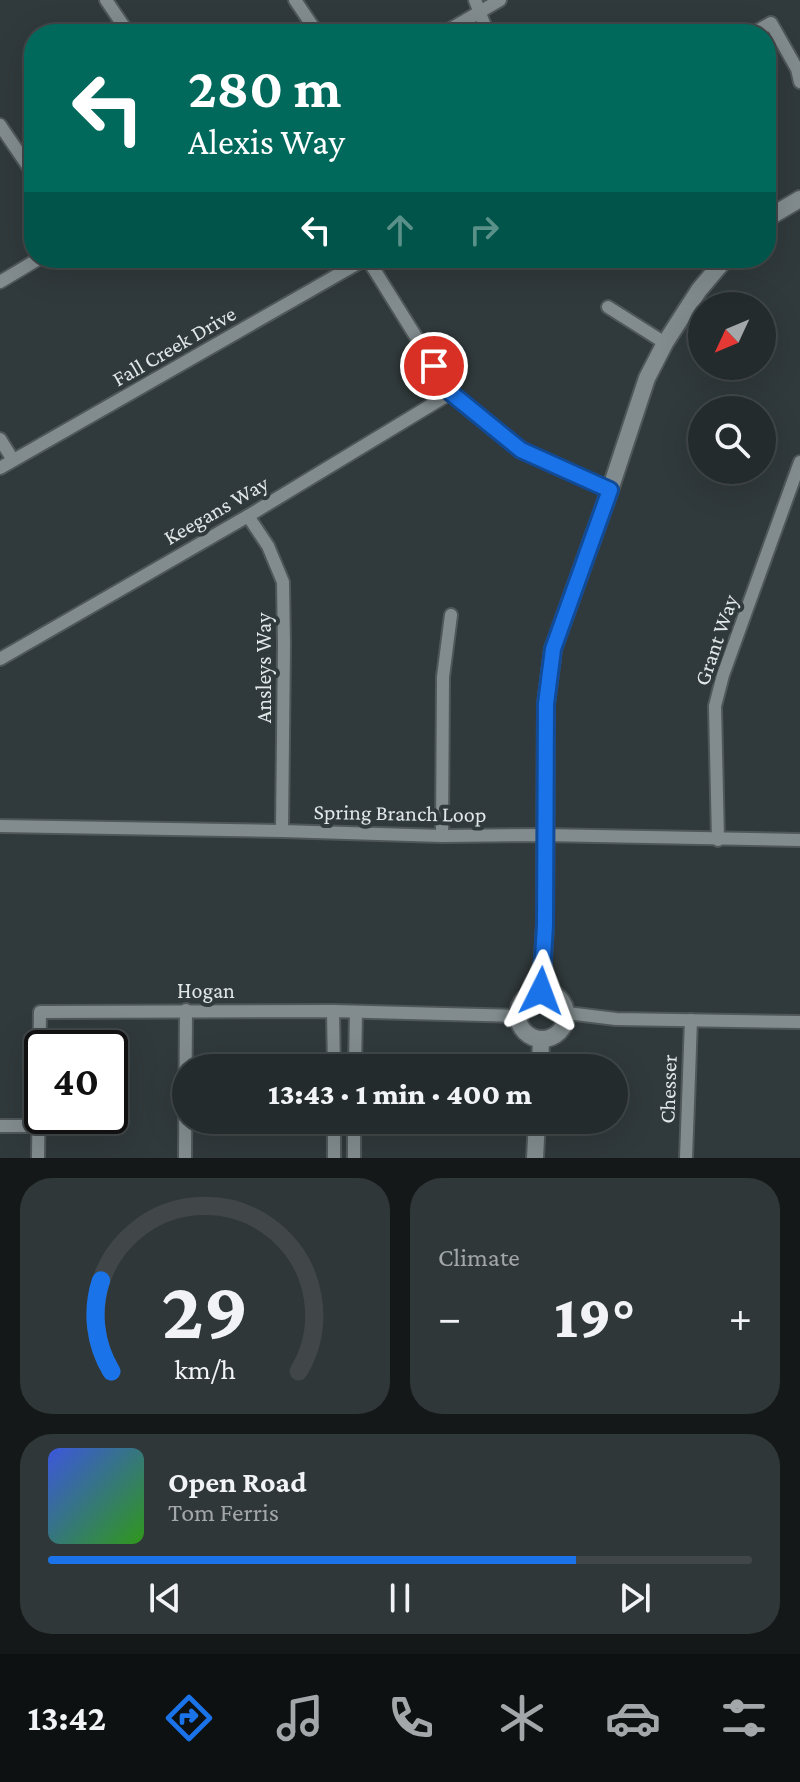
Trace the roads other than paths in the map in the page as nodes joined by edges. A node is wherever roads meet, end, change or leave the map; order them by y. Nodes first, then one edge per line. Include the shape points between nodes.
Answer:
1 (106, 0) edge
2 (295, 0) edge
3 (500, 0) edge
4 (478, 6) edge
5 (122, 24) edge
6 (311, 24) edge
7 (455, 24) edge
8 (776, 32) edge
9 (800, 82) edge
10 (0, 125) edge
11 (24, 160) edge
12 (800, 199) edge
13 (776, 213) edge
14 (24, 268) edge
15 (349, 268) edge
16 (373, 268) edge
17 (718, 268) edge
18 (0, 282) edge
19 (608, 307) dead end
20 (665, 343) junction
21 (451, 393) junction
22 (0, 439) edge
23 (13, 460) junction
24 (800, 462) edge
25 (0, 468) edge
26 (610, 490) junction
27 (248, 516) junction
28 (451, 615) dead end
29 (0, 659) edge
30 (0, 826) edge
31 (282, 831) junction
32 (544, 835) junction
33 (442, 836) junction
34 (718, 840) junction
35 (800, 840) edge
36 (541, 991) junction
37 (186, 1010) junction
38 (333, 1011) junction
39 (356, 1012) junction
40 (567, 1013) junction
41 (518, 1016) junction
42 (691, 1020) junction
43 (800, 1022) edge
44 (40, 1030) edge
45 (541, 1040) junction
46 (334, 1054) edge
47 (355, 1054) edge
48 (540, 1054) edge
49 (0, 1126) edge
50 (24, 1126) edge
51 (38, 1134) edge
52 (334, 1134) edge
53 (354, 1134) edge
54 (536, 1134) edge
55 (38, 1158) edge
56 (185, 1158) edge
57 (334, 1158) edge
58 (354, 1158) edge
59 (535, 1158) edge
60 (686, 1158) edge

1 - 5 street
2 - 6 street
3 - 4 street
4 - 7 street
8 - 9 street
10 - 11 street
12 - 13 street
14 - 18 street
15 - 23 street, Fall Creek Drive
16 - 21 street
17 - 20 street
19 - 20 street
20 - 26 street via 647,378
21 - 26 street via 521,450
21 - 27 street, Keegans Way
22 - 23 street
23 - 25 street, Fall Creek Drive
24 - 34 street, Grant Way via 715,706
26 - 32 street via 553,649 546,704
27 - 29 street, Keegans Way
27 - 31 street, Ansleys Way via 283,582
28 - 33 street via 443,677
30 - 31 street, Spring Branch Loop
31 - 33 street, Spring Branch Loop
32 - 33 street, Spring Branch Loop
32 - 34 street, Spring Branch Loop
32 - 36 street
34 - 35 street, Spring Branch Loop
36 - 40 street via 556,995
36 - 41 street via 527,996
37 - 38 street, Hogan
37 - 44 street, Hogan via 40,1012
37 - 56 street
38 - 39 street, Hogan
38 - 46 street
39 - 41 street, Hogan
39 - 47 street
40 - 42 street
40 - 45 street via 563,1029
41 - 45 street via 522,1030
42 - 43 street
42 - 60 street, Chesser
45 - 48 street
49 - 50 street
51 - 55 street, Hogan
52 - 57 street
53 - 58 street
54 - 59 street

